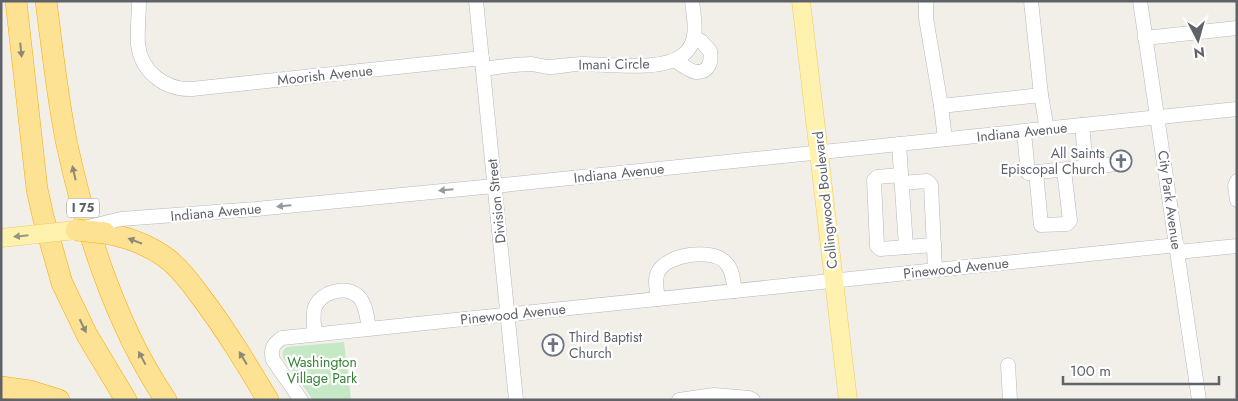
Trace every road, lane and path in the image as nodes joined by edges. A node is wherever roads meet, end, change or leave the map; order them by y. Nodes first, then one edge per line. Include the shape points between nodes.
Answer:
1 (16, 1) edge
2 (46, 1) edge
3 (139, 1) edge
4 (476, 1) edge
5 (692, 1) edge
6 (801, 1) edge
7 (926, 1) edge
8 (1031, 1) edge
9 (1140, 1) edge
10 (1237, 28) edge
11 (694, 37) junction
12 (1145, 38) junction
13 (674, 60) junction
14 (483, 68) junction
15 (1041, 95) junction
16 (941, 106) junction
17 (1237, 109) edge
18 (1158, 118) junction
19 (1082, 125) junction
20 (1047, 129) junction
21 (1024, 132) junction
22 (945, 139) junction
23 (899, 144) junction
24 (819, 152) junction
25 (1117, 164) dead end
26 (1086, 168) junction
27 (1064, 170) junction
28 (1036, 172) junction
29 (902, 179) junction
30 (1237, 182) edge
31 (494, 186) junction
32 (1237, 200) edge
33 (76, 230) junction
34 (1, 238) edge
35 (934, 245) junction
36 (1237, 246) edge
37 (906, 247) junction
38 (1177, 248) junction
39 (935, 270) junction
40 (834, 281) junction
41 (735, 291) junction
42 (658, 299) junction
43 (508, 314) junction
44 (369, 328) junction
45 (315, 334) junction
46 (1008, 365) dead end
47 (1, 387) edge
48 (60, 400) edge
49 (126, 400) edge
50 (166, 400) edge
51 (268, 400) edge
52 (301, 400) edge
53 (516, 400) edge
54 (679, 400) edge
55 (753, 400) edge
56 (848, 400) edge
57 (1010, 400) edge
58 (1199, 400) edge

1 -> 49 highway via 37,189 43,216 62,283 87,335
50 -> 2 highway, I 75 via 131,338 112,293 78,190 66,140
3 - 14 street, Moorish Avenue via 141,57 152,74 178,88
4 - 14 street, Division Street
5 - 11 street
6 - 24 main road, Collingwood Boulevard
7 - 16 street
8 - 15 street
9 - 12 street, City Park Avenue
10 - 12 street
11 - 13 street via 683,55
11 - 13 street via 710,51 708,68 696,72
12 - 18 street, City Park Avenue
13 - 14 street, Imani Circle via 636,66 582,64 547,67 534,72
14 - 31 street, Division Street
15 - 16 street
15 - 20 street
16 - 22 street
17 - 18 street, Indiana Avenue
18 - 19 street, Indiana Avenue
18 - 38 street, City Park Avenue
19 - 20 street, Indiana Avenue
19 - 26 street
20 - 21 street, Indiana Avenue
21 - 22 street, Indiana Avenue
21 - 28 street via 1028,173
22 - 23 street, Indiana Avenue
23 - 24 street, Indiana Avenue
23 - 29 street
24 - 31 street, Indiana Avenue
24 - 40 main road, Collingwood Boulevard
25 - 26 street
26 - 27 street
27 - 28 street
27 - 28 street via 1070,221 1067,224 1041,225
29 - 35 street via 930,182
29 - 37 street
29 - 37 street via 878,177 874,180 877,246 880,249
30 - 32 street
31 -> 33 street, Indiana Avenue, bridge via 121,219
31 - 43 street, Division Street
33 -> 34 main road, Indiana Avenue, bridge
51 -> 33 highway, bridge via 229,335 182,273 165,257 133,240 105,232
35 - 37 street
35 - 39 street
36 - 38 street, Pinewood Avenue
38 - 39 street, Pinewood Avenue
38 - 58 street, City Park Avenue
39 - 40 street, Pinewood Avenue
40 - 41 street, Pinewood Avenue
40 - 56 main road, Collingwood Boulevard
41 - 42 street, Pinewood Avenue
41 - 42 street via 732,273 726,263 712,255 696,255 672,259 662,266 656,278
42 - 43 street, Pinewood Avenue
43 - 44 street, Pinewood Avenue
43 - 53 street, Division Street
44 - 45 street, Pinewood Avenue
44 - 45 street via 358,296 336,291 317,302 313,317
45 - 52 street, Pinewood Avenue via 282,338 272,347 273,360
46 - 57 street
47 - 48 highway
54 - 55 street via 714,395

